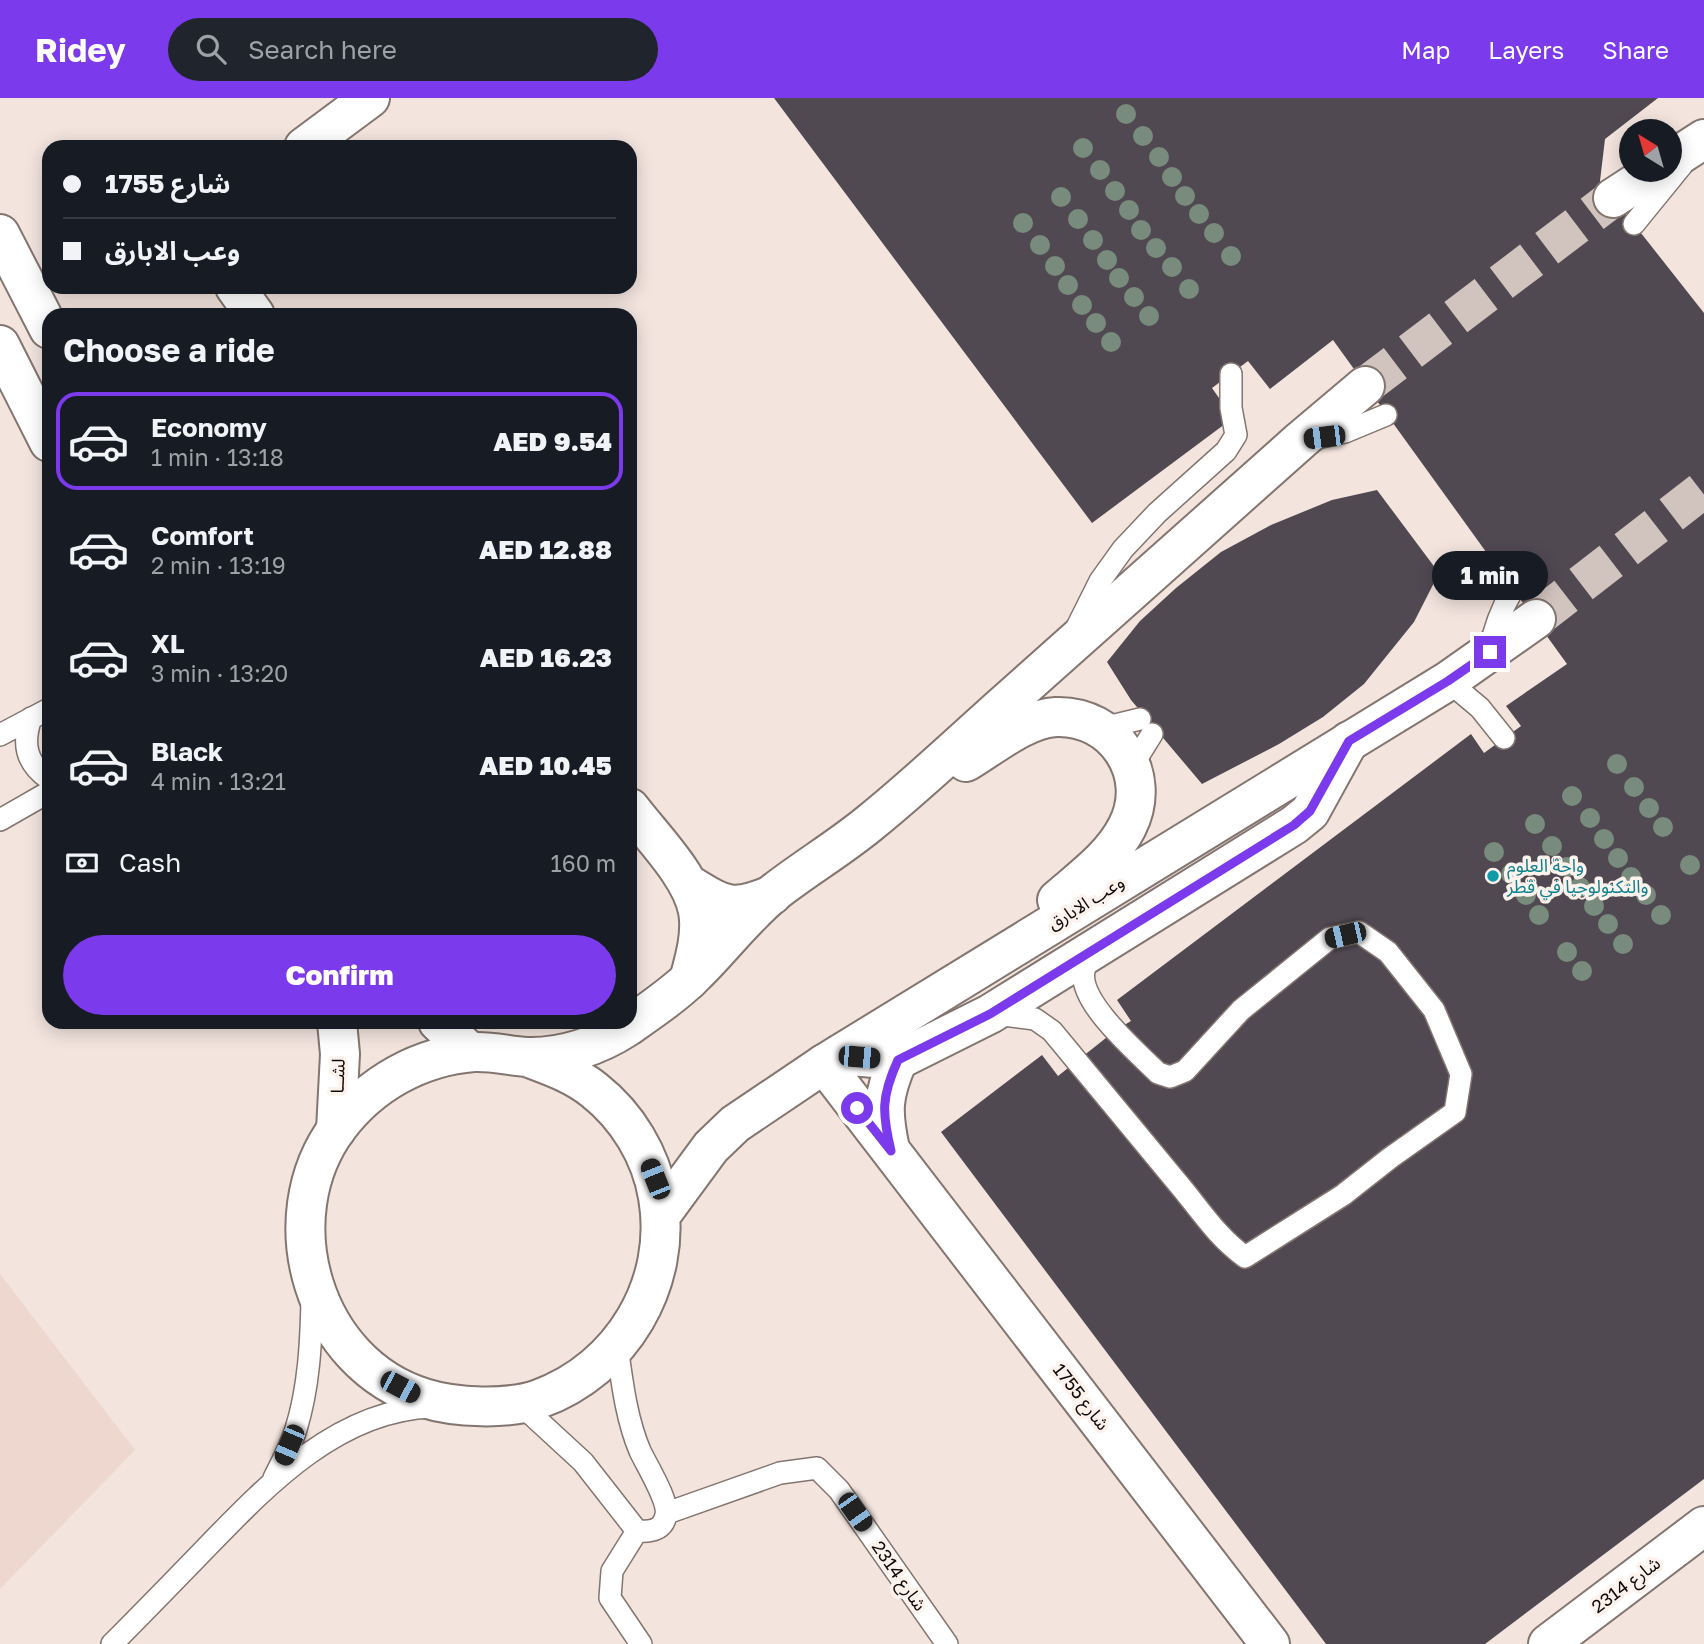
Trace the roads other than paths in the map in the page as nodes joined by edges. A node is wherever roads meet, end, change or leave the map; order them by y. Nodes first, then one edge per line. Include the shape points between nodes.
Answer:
1 (370, 98) edge
2 (313, 140) edge
3 (1690, 148) edge
4 (1647, 182) edge
5 (1624, 211) joint
6 (0, 234) edge
7 (42, 315) edge
8 (0, 345) edge
9 (1231, 374) dead end
10 (1376, 401) tunnel mouth
11 (42, 428) edge
12 (1524, 605) tunnel mouth
13 (1066, 649) junction
14 (1448, 681) junction
15 (40, 714) edge
16 (1103, 728) junction
17 (0, 735) edge
18 (1504, 738) dead end
19 (1349, 741) junction
20 (1132, 766) junction
21 (42, 774) edge
22 (42, 796) edge
23 (637, 817) edge
24 (0, 820) edge
25 (870, 823) junction
26 (688, 884) junction
27 (772, 894) junction
28 (1094, 949) junction
29 (983, 967) junction
30 (689, 980) junction
31 (990, 1014) junction
32 (637, 1018) edge
33 (338, 1029) edge
34 (445, 1029) edge
35 (621, 1029) edge
36 (470, 1052) junction
37 (527, 1057) junction
38 (832, 1060) junction
39 (898, 1060) junction
40 (336, 1130) junction
41 (891, 1151) junction
42 (661, 1216) junction
43 (312, 1284) junction
44 (617, 1346) junction
45 (520, 1404) junction
46 (457, 1406) junction
47 (273, 1480) junction
48 (667, 1513) junction
49 (1704, 1526) edge
50 (637, 1531) junction
51 (112, 1644) edge
52 (641, 1644) edge
53 (947, 1644) edge
54 (1270, 1644) edge
55 (1548, 1644) edge

1 - 2 street
3 - 5 lane via 1667,185
4 - 5 street
6 - 7 street
8 - 11 street
9 - 13 lane via 1236,435 1226,451 1123,549 1100,581
10 - 13 street via 1301,440
12 - 14 street, وعب الابارق via 1490,652
13 - 25 street
14 - 18 lane via 1480,708
14 - 19 street, وعب الابارق
15 - 17 lane
15 - 21 lane via 26,732 26,746
16 - 20 street
16 - 20 lane via 1146,726
16 - 25 street via 1057,717 1040,720
19 - 28 street via 1310,811 1294,825
19 - 29 street, وعب الابارق
20 - 29 street via 1136,804 1114,848
22 - 24 lane
23 - 26 street
25 - 27 street
26 - 27 street via 731,905 747,905
26 - 30 street via 698,912 698,948
27 - 30 street
28 - 31 street
28 - 31 lane via 1084,983 1100,1016 1158,1073 1170,1077 1185,1071 1241,1010 1330,938 1359,932 1388,952 1434,1010 1461,1074 1455,1112 1343,1195 1245,1257 1206,1221 1052,1031 1035,1019
29 - 38 street, وعب الابارق
30 - 32 street
31 - 39 street
33 - 40 street, لشــا
34 - 36 street
35 - 37 street via 602,1043 577,1051
36 - 37 street
36 - 40 street via 430,1060 394,1076 362,1100
37 - 42 street via 562,1070 593,1089 620,1114 655,1179
38 - 39 street
38 - 41 street, شارع 1755
38 - 42 street, وعب الابارق via 735,1124 703,1157
39 - 41 street, شارع 1755 via 884,1099
40 - 43 street via 317,1166 306,1205 305,1244
41 - 54 street, شارع 1755
42 - 44 street via 660,1256 650,1294
43 - 46 street via 328,1321 352,1352 383,1378 418,1397
43 - 47 lane via 302,1407
44 - 45 street via 573,1384
44 - 48 lane via 632,1432
45 - 46 street
45 - 50 lane via 583,1462
46 - 47 lane via 418,1408 373,1419 326,1443
47 - 51 lane
48 - 50 lane via 662,1526 650,1532
48 - 53 lane, شارع 2314 via 780,1473 817,1468 839,1490
49 - 55 street, شارع 2314
50 - 52 lane via 612,1571 610,1598

